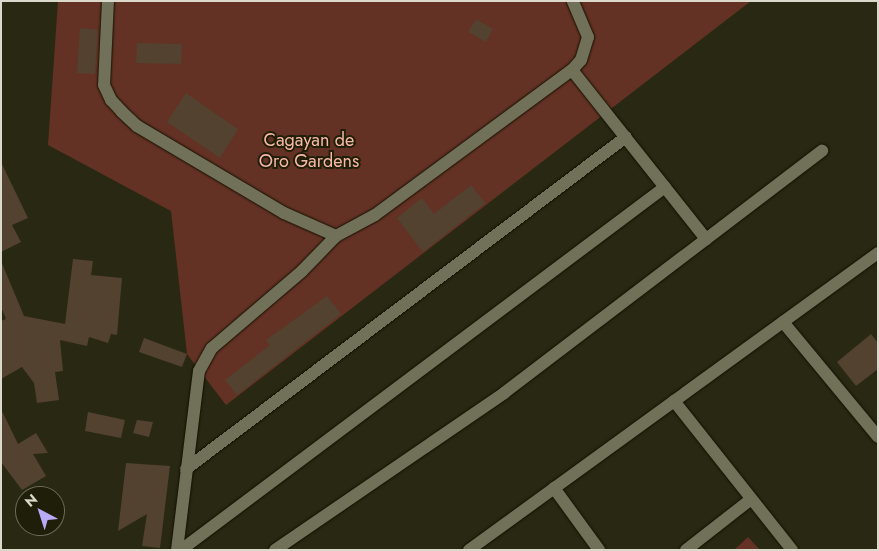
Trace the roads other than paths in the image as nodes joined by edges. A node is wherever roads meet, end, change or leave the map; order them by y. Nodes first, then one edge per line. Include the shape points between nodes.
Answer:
1 (108, 1) edge
2 (574, 1) edge
3 (572, 70) junction
4 (626, 137) junction
5 (822, 151) dead end
6 (665, 186) junction
7 (336, 236) junction
8 (706, 239) junction
9 (878, 253) edge
10 (783, 322) junction
11 (674, 401) junction
12 (878, 437) edge
13 (186, 469) junction
14 (554, 488) junction
15 (750, 500) junction
16 (177, 550) edge
17 (181, 550) edge
18 (275, 550) edge
19 (469, 550) edge
20 (599, 550) edge
21 (686, 550) edge
22 (792, 550) edge

1 - 7 street via 104,85 110,100 137,126 284,213
2 - 3 street via 588,37 581,60
3 - 4 street
3 - 7 street via 375,215
4 - 6 street
4 - 13 street
5 - 8 street
6 - 8 street
6 - 17 street
7 - 13 street via 302,271 212,348 198,371
8 - 18 street via 504,393
9 - 10 street
10 - 11 street
10 - 12 street
11 - 14 street
11 - 15 street
13 - 16 street
14 - 19 street
14 - 20 street
15 - 21 street
15 - 22 street

